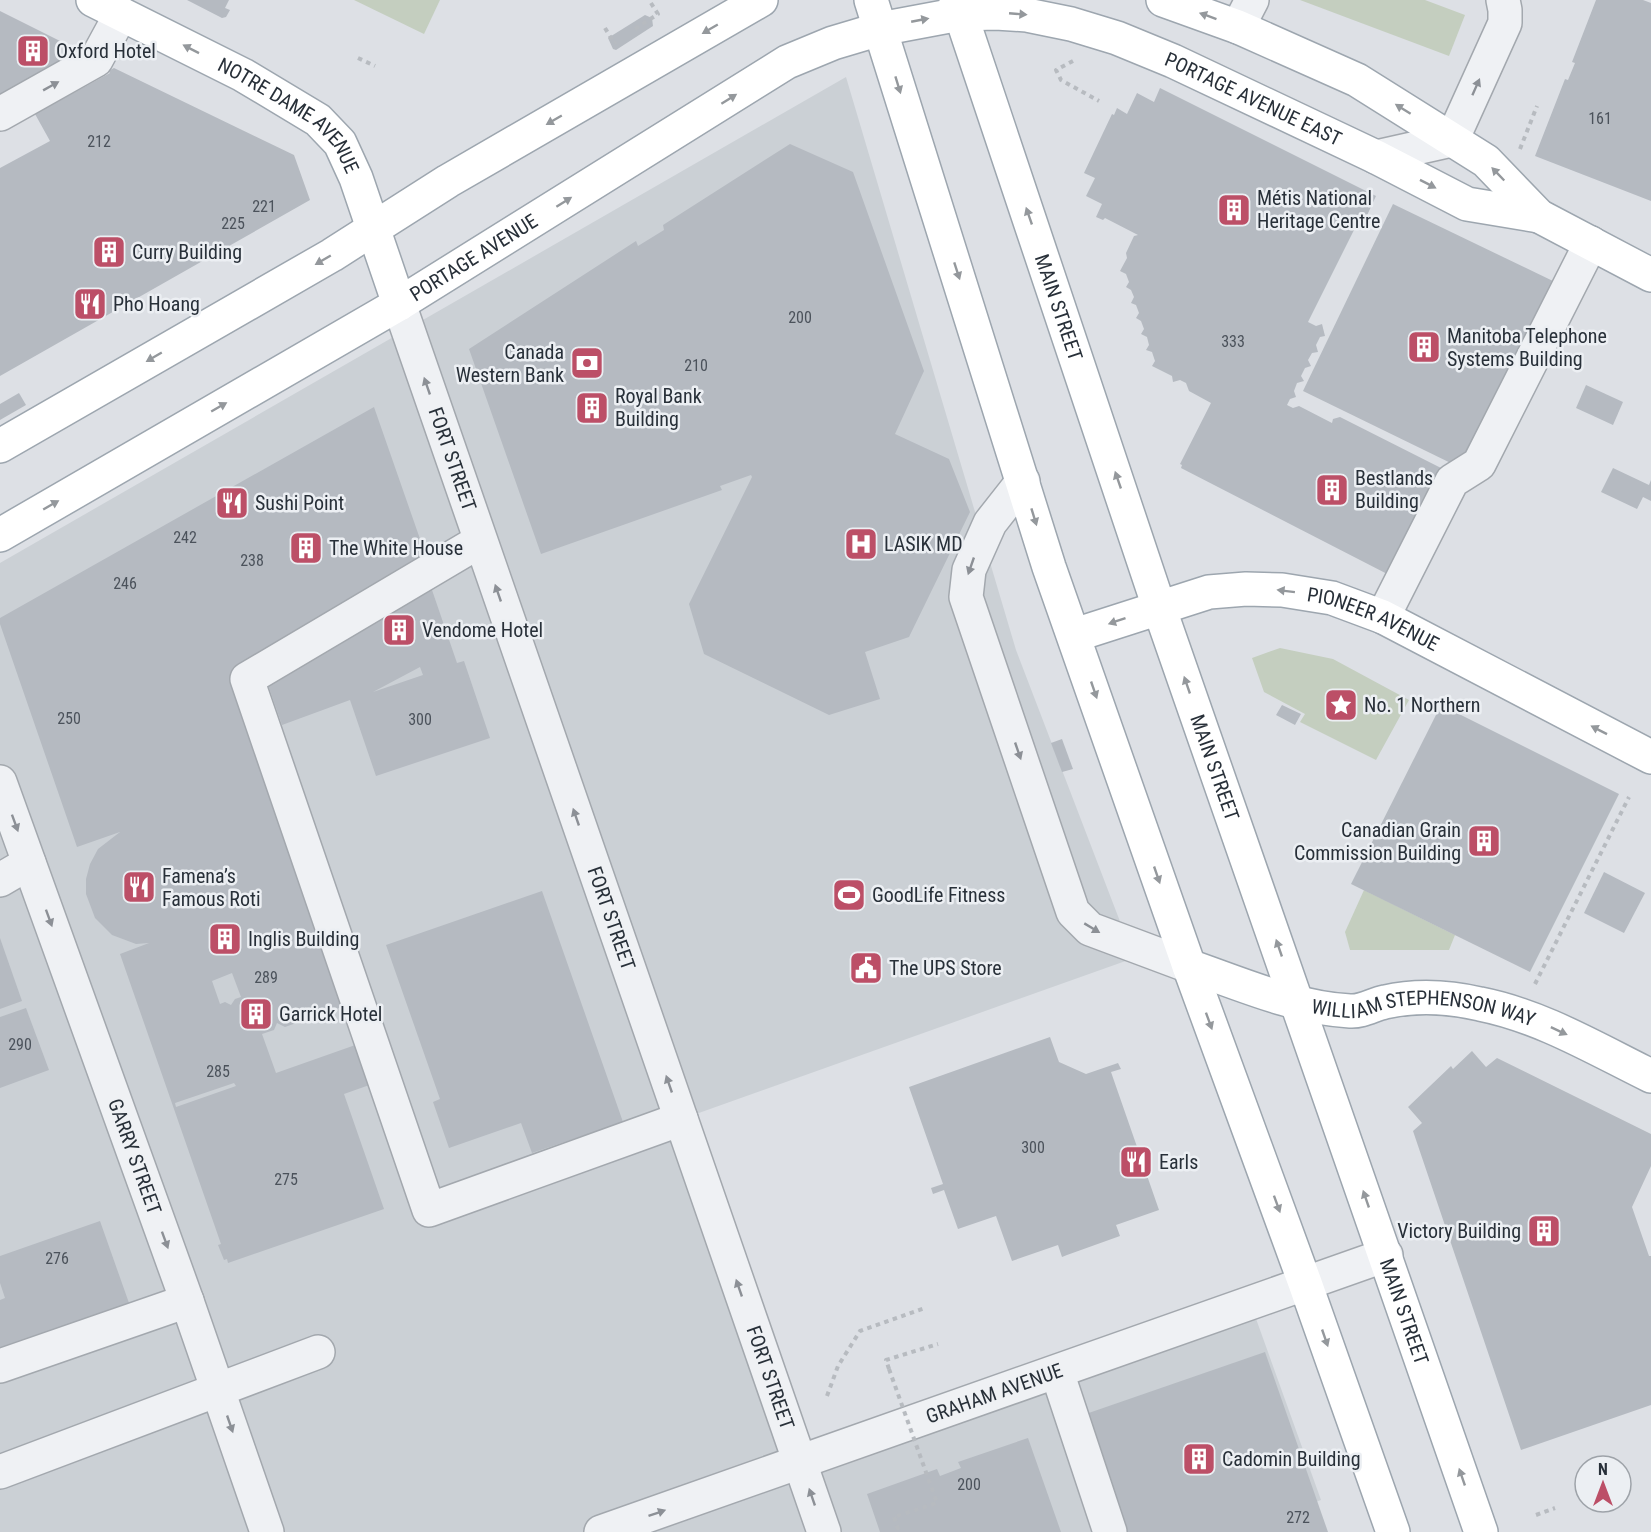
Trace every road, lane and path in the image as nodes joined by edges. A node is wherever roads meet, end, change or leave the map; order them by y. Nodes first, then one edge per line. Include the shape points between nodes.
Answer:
1 (649, 0) edge
2 (760, 0) edge
3 (1163, 0) edge
4 (1503, 0) edge
5 (107, 7) edge
6 (958, 7) edge
7 (1245, 14) edge
8 (876, 15) edge
9 (605, 28) dead end
10 (633, 31) dead end
11 (624, 37) dead end
12 (358, 58) dead end
13 (375, 66) dead end
14 (1056, 70) dead end
15 (1099, 101) dead end
16 (1538, 106) dead end
17 (0, 114) edge
18 (1452, 140) junction
19 (1519, 153) dead end
20 (1376, 157) junction
21 (1539, 216) junction
22 (373, 230) junction
23 (1591, 243) junction
24 (1651, 275) edge
25 (399, 304) junction
26 (0, 446) edge
27 (1023, 481) junction
28 (0, 534) edge
29 (480, 541) junction
30 (1159, 607) junction
31 (1383, 617) junction
32 (1075, 635) junction
33 (1651, 757) edge
34 (0, 782) edge
35 (1629, 798) dead end
36 (29, 863) junction
37 (0, 880) edge
38 (1189, 966) junction
39 (1298, 1004) junction
40 (1521, 1015) junction
41 (1651, 1076) edge
42 (681, 1119) junction
43 (1386, 1255) junction
44 (1305, 1283) junction
45 (188, 1301) junction
46 (925, 1308) dead end
47 (938, 1344) dead end
48 (318, 1352) dead end
49 (0, 1366) edge
50 (1057, 1372) junction
51 (218, 1389) junction
52 (827, 1396) dead end
53 (800, 1462) junction
54 (0, 1472) edge
55 (1555, 1508) dead end
56 (1536, 1515) dead end
57 (267, 1532) edge
58 (601, 1532) edge
59 (824, 1532) edge
60 (899, 1532) edge
61 (1110, 1532) edge
62 (1393, 1532) edge
63 (1481, 1532) edge

1 - 10 path via 658,14
2 -> 22 main road via 448,181
7 -> 3 main road, PORTAGE AVENUE EAST
18 -> 4 street via 1505,23
17 -> 5 street via 96,60
22 -> 5 main road, NOTRE DAME AVENUE via 357,178 340,143 318,120 243,75
8 -> 6 main road, PORTAGE AVENUE
6 -> 20 main road, PORTAGE AVENUE EAST via 1027,15 1117,38
30 -> 6 main road, MAIN STREET
18 -> 7 main road, PORTAGE AVENUE EAST
25 -> 8 main road, PORTAGE AVENUE via 787,62 833,43
8 -> 27 main road
9 - 11 path via 614,43
12 - 13 path
14 - 15 path via 1061,80
16 - 19 path
18 - 20 street
21 -> 18 main road, PORTAGE AVENUE EAST via 1486,161
20 -> 21 main road, PORTAGE AVENUE EAST via 1467,204
21 - 23 main road, PORTAGE AVENUE EAST
22 - 25 main road, NOTRE DAME AVENUE
22 -> 26 main road
23 - 24 main road, PORTAGE AVENUE EAST
23 - 31 street via 1479,464 1452,482
28 -> 25 main road, PORTAGE AVENUE
29 -> 25 street, FORT STREET
27 -> 32 main road
27 -> 38 street via 990,523 969,570 966,597 1069,901 1073,912 1090,929
42 -> 29 street, FORT STREET
29 - 42 street via 247,679 429,1210
31 -> 30 main road, PIONEER AVENUE via 1332,598 1282,590 1209,592
30 -> 32 main road, PIONEER AVENUE
39 -> 30 main road, MAIN STREET
33 -> 31 main road, PIONEER AVENUE
32 -> 38 main road
34 -> 36 street, GARRY STREET
35 - 40 path
36 - 37 street
36 -> 45 street, GARRY STREET
38 - 39 main road, WILLIAM STEPHENSON WAY
38 -> 44 main road
39 - 40 main road, WILLIAM STEPHENSON WAY via 1353,1011 1387,1001 1440,998
43 -> 39 main road, MAIN STREET
40 -> 41 main road, WILLIAM STEPHENSON WAY
53 -> 42 street, FORT STREET
43 - 44 street, GRAHAM AVENUE
63 -> 43 main road, MAIN STREET
44 - 50 street, GRAHAM AVENUE
44 -> 62 main road
45 - 49 street
45 - 51 street, GARRY STREET
46 - 52 path via 860,1331 838,1366
47 - 60 path, bridge via 886,1360 937,1503 894,1518
48 - 51 street
50 - 53 street, GRAHAM AVENUE
50 - 61 street
51 - 54 street
51 -> 57 street, GARRY STREET
58 -> 53 street, GRAHAM AVENUE
59 -> 53 street, FORT STREET
55 - 56 path

